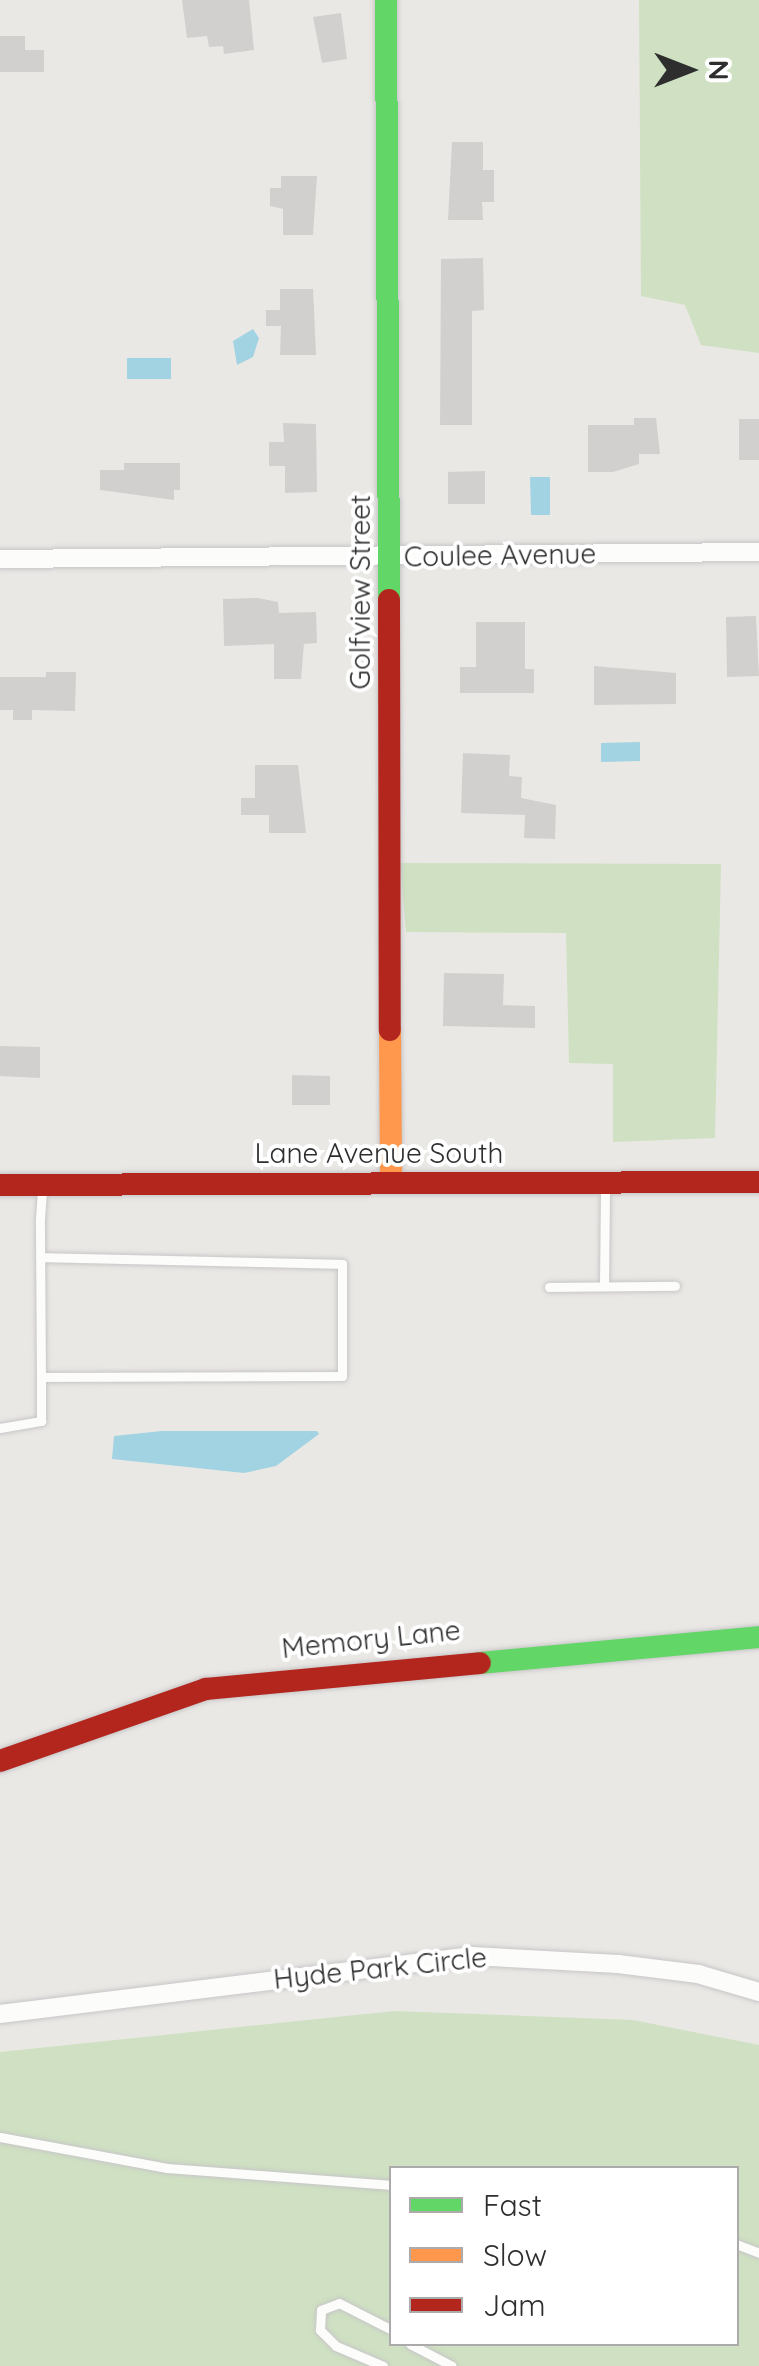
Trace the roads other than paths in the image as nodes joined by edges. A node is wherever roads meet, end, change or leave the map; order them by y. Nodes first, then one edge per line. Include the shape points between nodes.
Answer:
1 (386, 0) edge
2 (759, 552) edge
3 (390, 557) junction
4 (0, 559) edge
5 (605, 1182) junction
6 (759, 1182) edge
7 (391, 1183) junction
8 (0, 1185) edge
9 (43, 1185) junction
10 (40, 1257) junction
11 (549, 1286) dead end
12 (604, 1286) junction
13 (676, 1286) dead end
14 (40, 1377) junction
15 (0, 1428) edge
16 (759, 1637) edge
17 (0, 1761) edge
18 (759, 1992) edge
19 (0, 2014) edge
20 (0, 2137) edge
21 (389, 2184) edge
22 (389, 2328) edge
23 (414, 2346) edge
24 (383, 2366) edge
25 (452, 2366) edge

1 - 3 street, Golfview Street
2 - 3 street, Coulee Avenue
3 - 4 street, Coulee Avenue
3 - 7 street, Golfview Street
5 - 6 street, Lane Avenue South
5 - 7 street, Lane Avenue South
5 - 12 lane
7 - 9 street, Lane Avenue South
8 - 9 street, Lane Avenue South
9 - 10 lane
10 - 14 lane
10 - 14 lane via 342,1264 342,1376
11 - 12 lane
12 - 13 lane
14 - 15 lane via 41,1421
16 - 17 street, Memory Lane via 206,1689
18 - 19 street, Hyde Park Circle via 698,1974 472,1956
20 - 21 lane via 168,2168
22 - 24 lane via 338,2303 321,2310 320,2330 336,2346
23 - 25 lane

